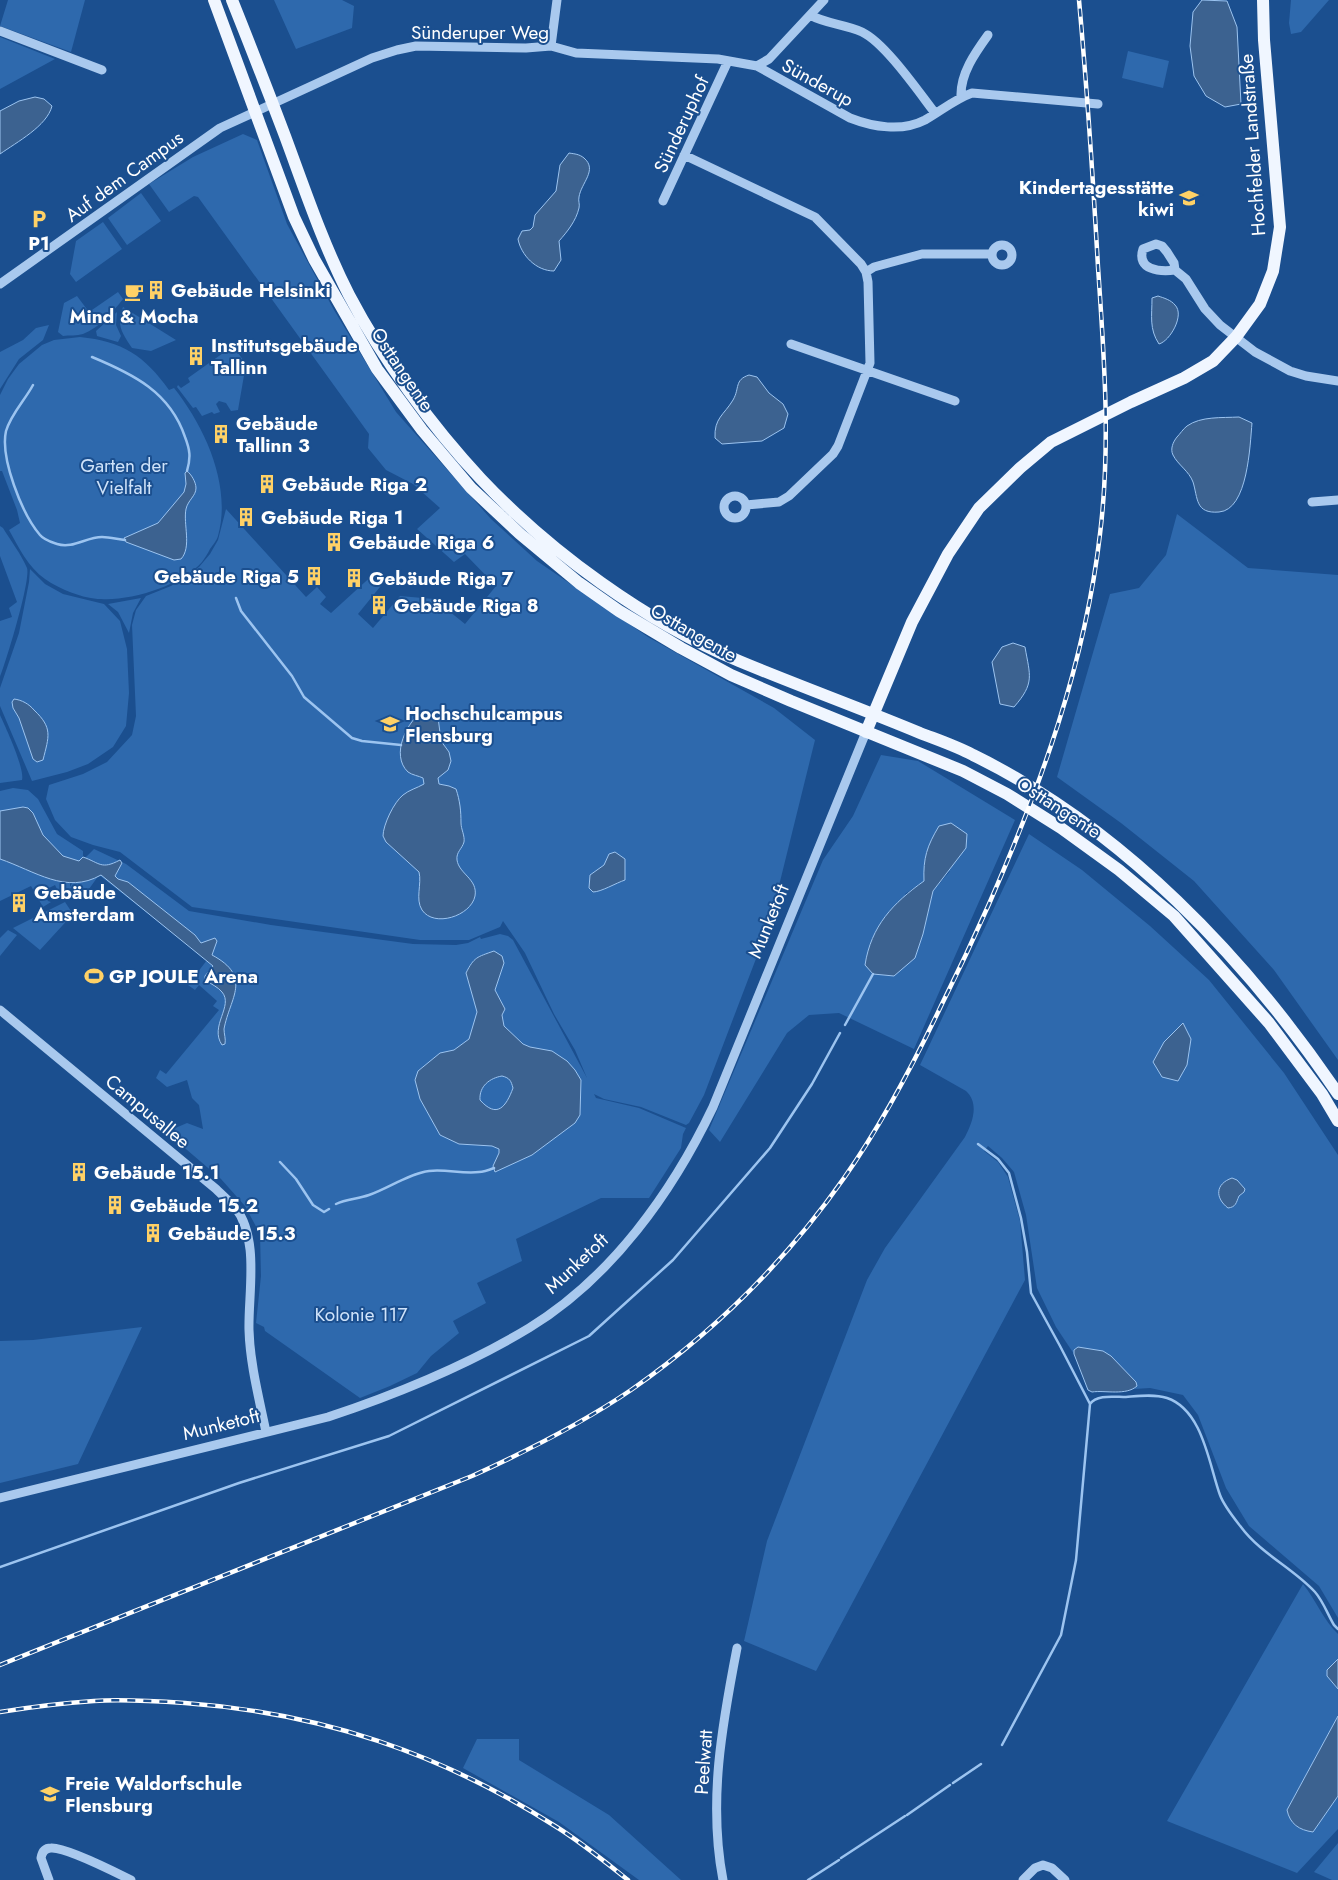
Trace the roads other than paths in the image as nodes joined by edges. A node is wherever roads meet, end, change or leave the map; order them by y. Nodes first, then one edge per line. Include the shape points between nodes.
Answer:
1 (214, 0) edge
2 (232, 0) edge
3 (557, 0) edge
4 (824, 0) edge
5 (1263, 0) edge
6 (810, 15) junction
7 (0, 31) edge
8 (988, 35) dead end
9 (551, 46) junction
10 (728, 61) junction
11 (757, 66) junction
12 (102, 70) dead end
13 (961, 97) junction
14 (273, 103) junction
15 (1098, 104) dead end
16 (256, 110) junction
17 (935, 113) junction
18 (684, 155) junction
19 (663, 201) dead end
20 (992, 254) dead end
21 (1175, 270) dead end
22 (866, 272) junction
23 (0, 284) edge
24 (1236, 337) junction
25 (791, 344) dead end
26 (867, 371) junction
27 (1338, 381) edge
28 (956, 401) dead end
29 (1338, 500) edge
30 (1312, 502) dead end
31 (746, 505) dead end
32 (874, 714) junction
33 (866, 732) junction
34 (0, 1010) edge
35 (1338, 1094) edge
36 (1338, 1121) edge
37 (266, 1432) junction
38 (0, 1498) edge
39 (737, 1648) dead end
40 (50, 1880) edge
41 (131, 1880) edge
42 (723, 1880) edge
43 (1023, 1880) edge
44 (1065, 1880) edge

1 - 16 main road, Osttangente
2 - 14 main road, Osttangente
3 - 9 street
4 - 6 street, Sünderup
5 - 24 main road, Hochfelder Landstraße via 1280,227 1273,270 1260,304
6 - 11 street, Sünderup via 769,59
6 - 17 street via 820,21 862,32 873,39
7 - 12 street
8 - 13 street via 969,64
9 - 10 street, Sünderuper Weg via 576,53
9 - 14 street, Sünderuper Weg via 436,46 397,50
10 - 11 street, Sünderuper Weg
10 - 18 street, Sünderuphof
11 - 17 street, Sünderup via 864,124 900,127 916,124
13 - 15 street, Sünderup via 972,94
13 - 17 street, Sünderup
14 - 16 street, Auf dem Campus
14 - 32 main road, Osttangente via 313,213 350,297 432,422 481,479 529,525 588,573 688,637
16 - 23 street, Auf dem Campus via 189,148
16 - 33 main road, Osttangente via 294,217 338,303 377,369 471,488 520,534 619,611 731,675
18 - 19 street, Sünderuphof
18 - 22 street via 815,217
20 - 22 street via 922,254
21 - 24 street via 1186,279 1220,325
22 - 26 street via 870,355
24 - 27 street via 1283,368
24 - 32 main road, Hochfelder Landstraße via 1212,361 1184,378 1051,442 979,508 948,554 912,622
25 - 26 street
26 - 28 street
26 - 31 street via 833,454 780,502
29 - 30 street
32 - 33 main road, Munketoft
32 - 35 main road, Osttangente via 971,754 1014,777 1069,812 1126,856 1181,904 1276,1008
33 - 36 main road, Osttangente via 963,771 1007,794 1119,870 1174,916 1269,1023
33 - 37 street, Munketoft via 713,1107 678,1173 624,1245 581,1288 530,1327 501,1344 358,1407
34 - 37 street, Campusallee via 235,1208 247,1231 251,1353
37 - 38 street, Munketoft
39 - 42 street, Peelwatt via 717,1769 718,1840
40 - 41 street via 41,1858 49,1848 84,1858
43 - 44 street via 1043,1865 1052,1868

